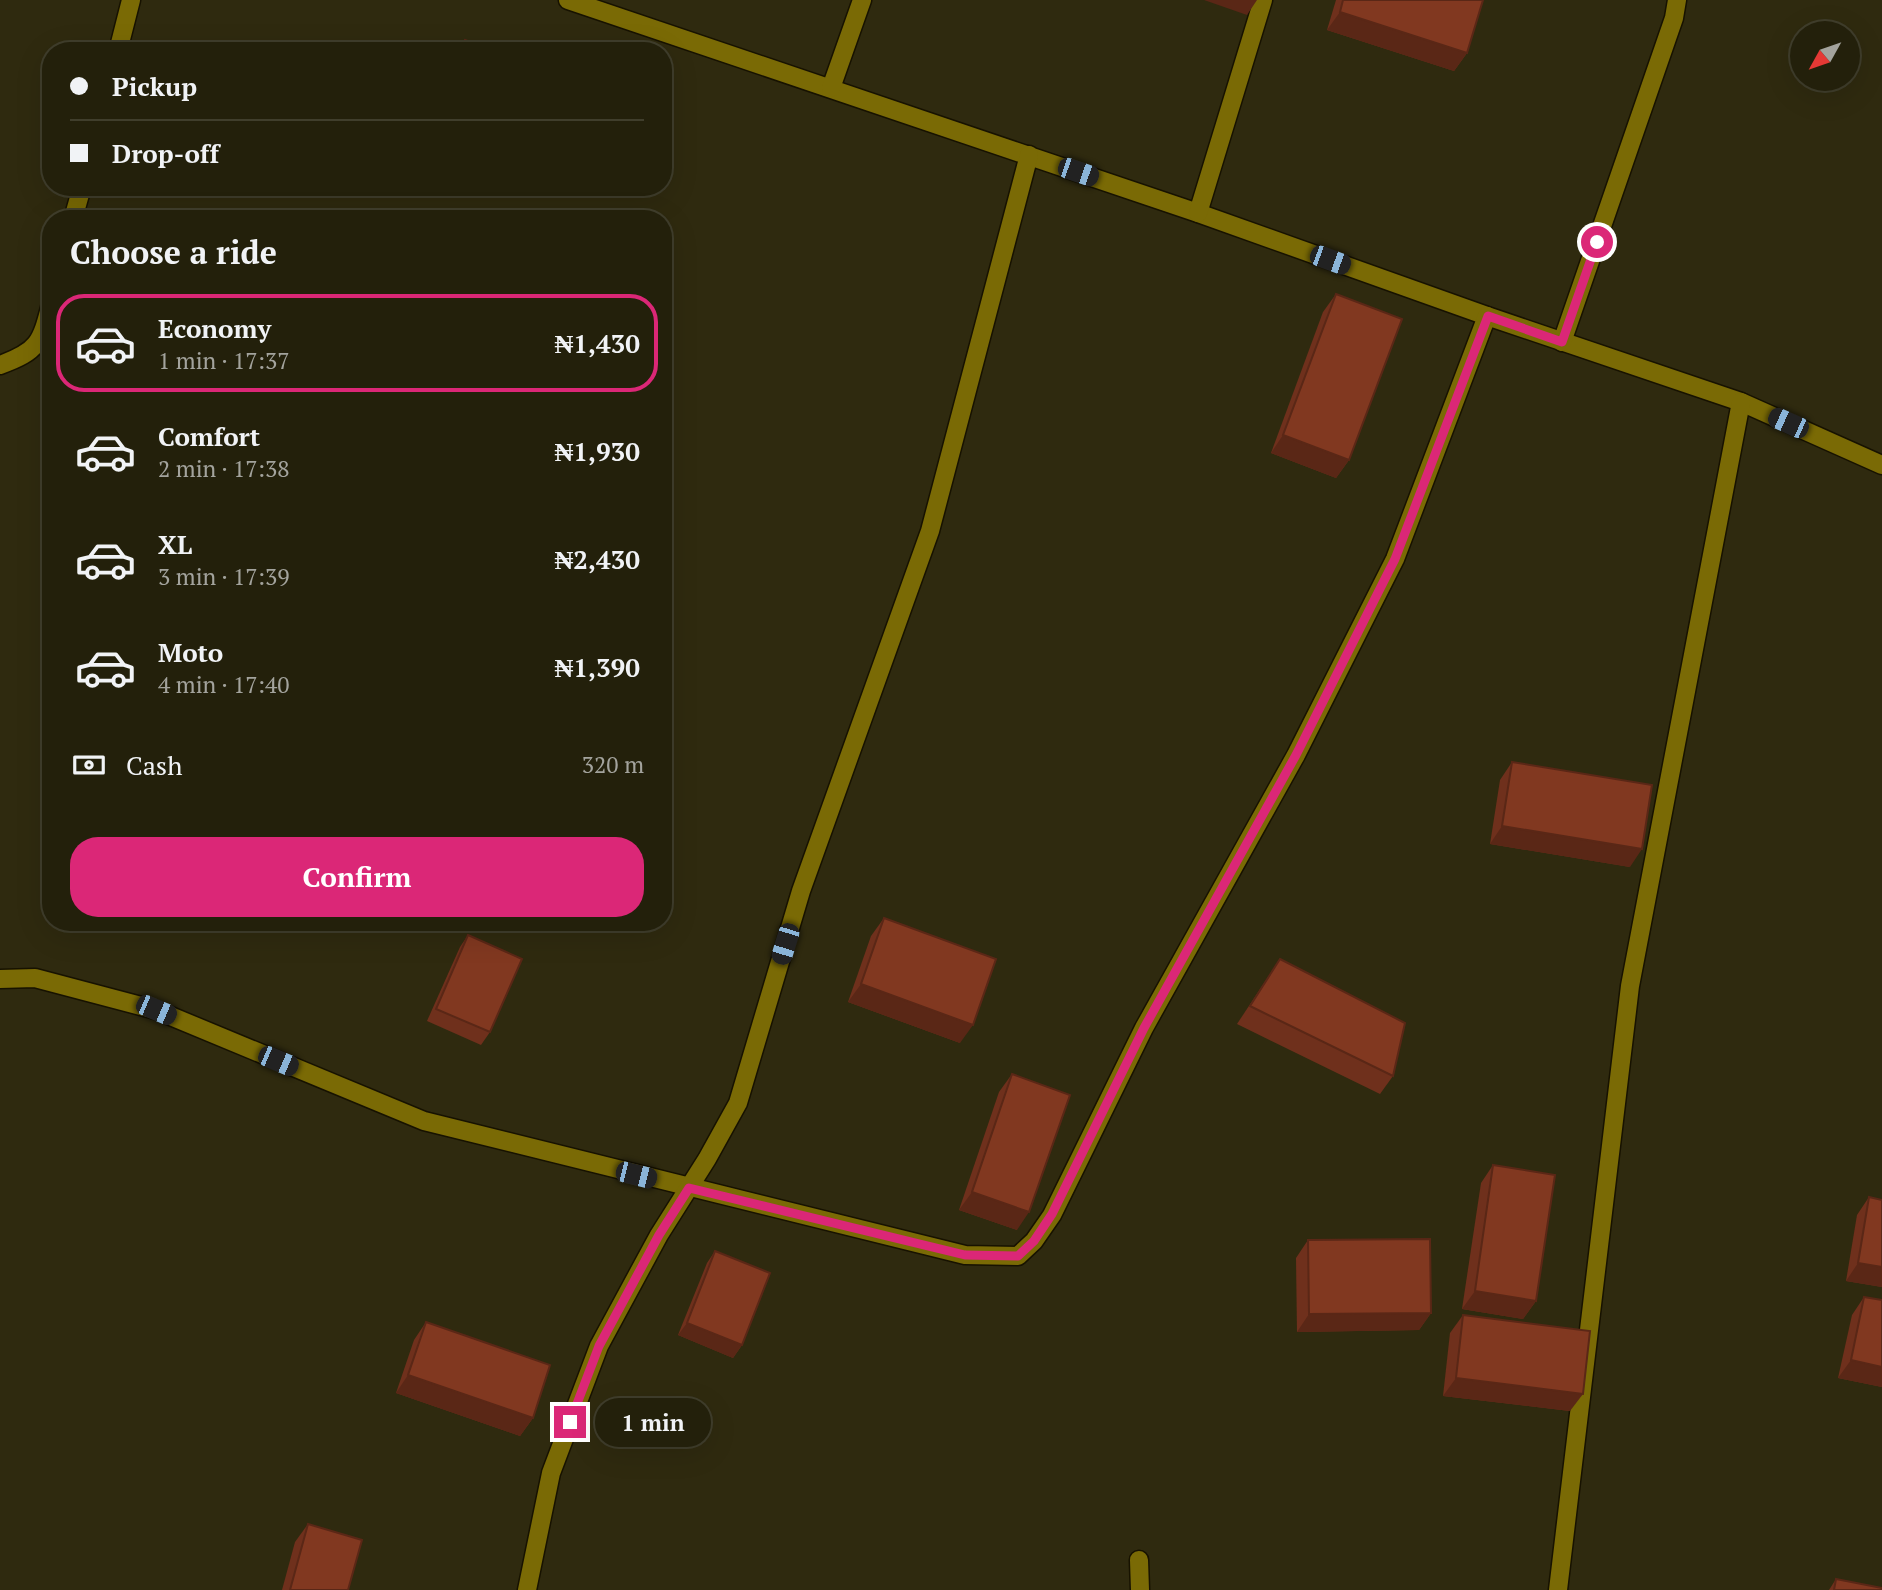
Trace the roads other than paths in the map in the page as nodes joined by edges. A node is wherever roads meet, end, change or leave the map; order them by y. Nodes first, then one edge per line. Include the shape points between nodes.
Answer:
1 (131, 0) edge
2 (568, 0) edge
3 (862, 0) edge
4 (1263, 0) edge
5 (1676, 0) edge
6 (120, 42) edge
7 (831, 88) junction
8 (1029, 155) junction
9 (1198, 213) junction
10 (1488, 316) junction
11 (42, 336) edge
12 (1562, 342) junction
13 (0, 365) edge
14 (1741, 402) junction
15 (1882, 465) edge
16 (0, 979) edge
17 (689, 1188) junction
18 (1139, 1560) dead end
19 (527, 1590) edge
20 (1140, 1590) edge
21 (1558, 1590) edge

1 - 6 street
2 - 7 street
3 - 7 street
4 - 9 street
5 - 12 street via 1674,18
7 - 8 street
8 - 9 street
8 - 17 street via 930,531 801,891 738,1103
9 - 10 street
10 - 12 street
10 - 17 street via 1395,559 1296,755 1144,1028 1052,1214 1034,1241 1018,1256 965,1255
11 - 13 street via 23,357
12 - 14 street
14 - 15 street
14 - 21 street via 1630,986
16 - 17 street via 35,978 156,1010 424,1121
17 - 19 street via 599,1346 551,1473
18 - 20 street

